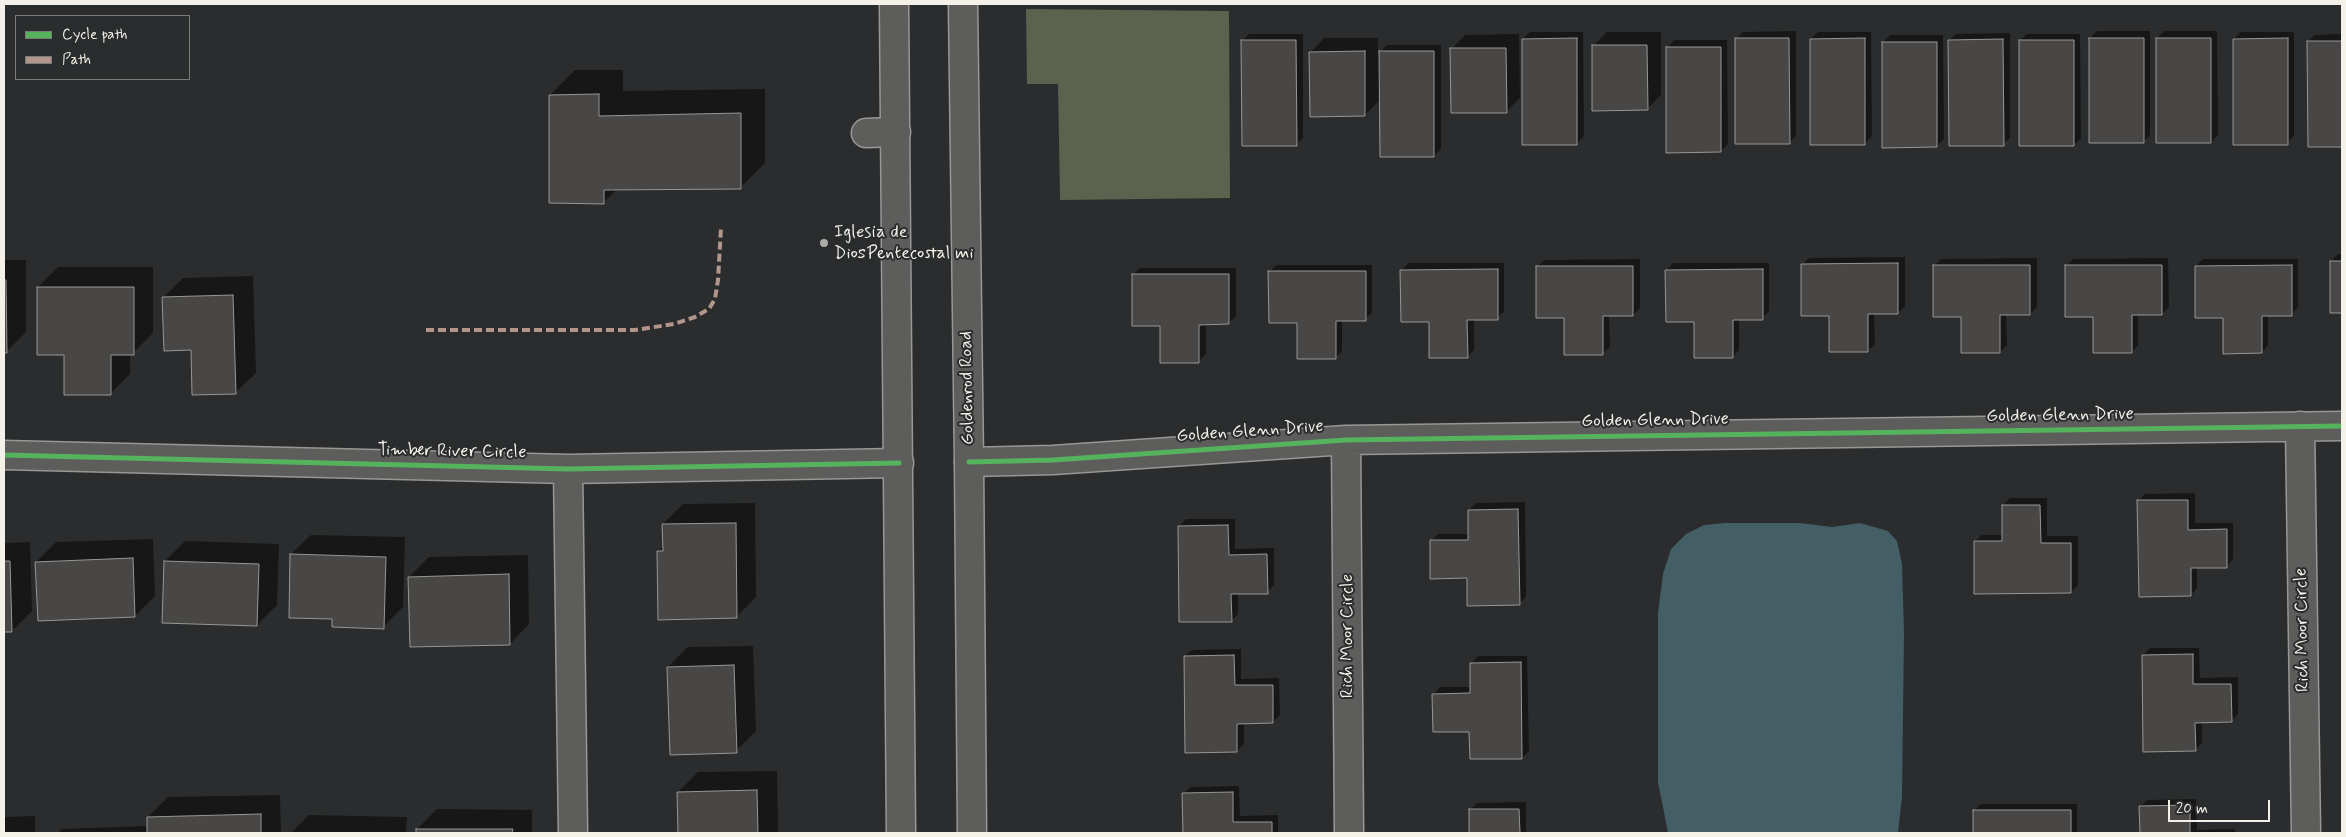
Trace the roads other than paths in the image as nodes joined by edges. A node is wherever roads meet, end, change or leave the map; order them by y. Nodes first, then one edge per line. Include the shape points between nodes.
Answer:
1 (894, 4) edge
2 (963, 4) edge
3 (896, 132) junction
4 (866, 133) dead end
5 (2300, 426) junction
6 (2342, 426) edge
7 (1346, 440) junction
8 (4, 454) edge
9 (970, 462) junction
10 (899, 463) junction
11 (568, 469) junction
12 (573, 833) edge
13 (901, 833) edge
14 (972, 833) edge
15 (1349, 833) edge
16 (2306, 833) edge

1 - 3 street
2 - 9 street, Goldenrod Road
3 - 4 street
3 - 10 street
5 - 6 street, Golden Glenn Drive
5 - 7 street, Golden Glenn Drive
5 - 16 street, Rich Moor Circle
7 - 9 street, Golden Glenn Drive via 1053,460
7 - 15 street, Rich Moor Circle
8 - 11 street, Timber River Circle
9 - 14 street, Goldenrod Road
10 - 11 street, Timber River Circle
10 - 13 street
11 - 12 street

